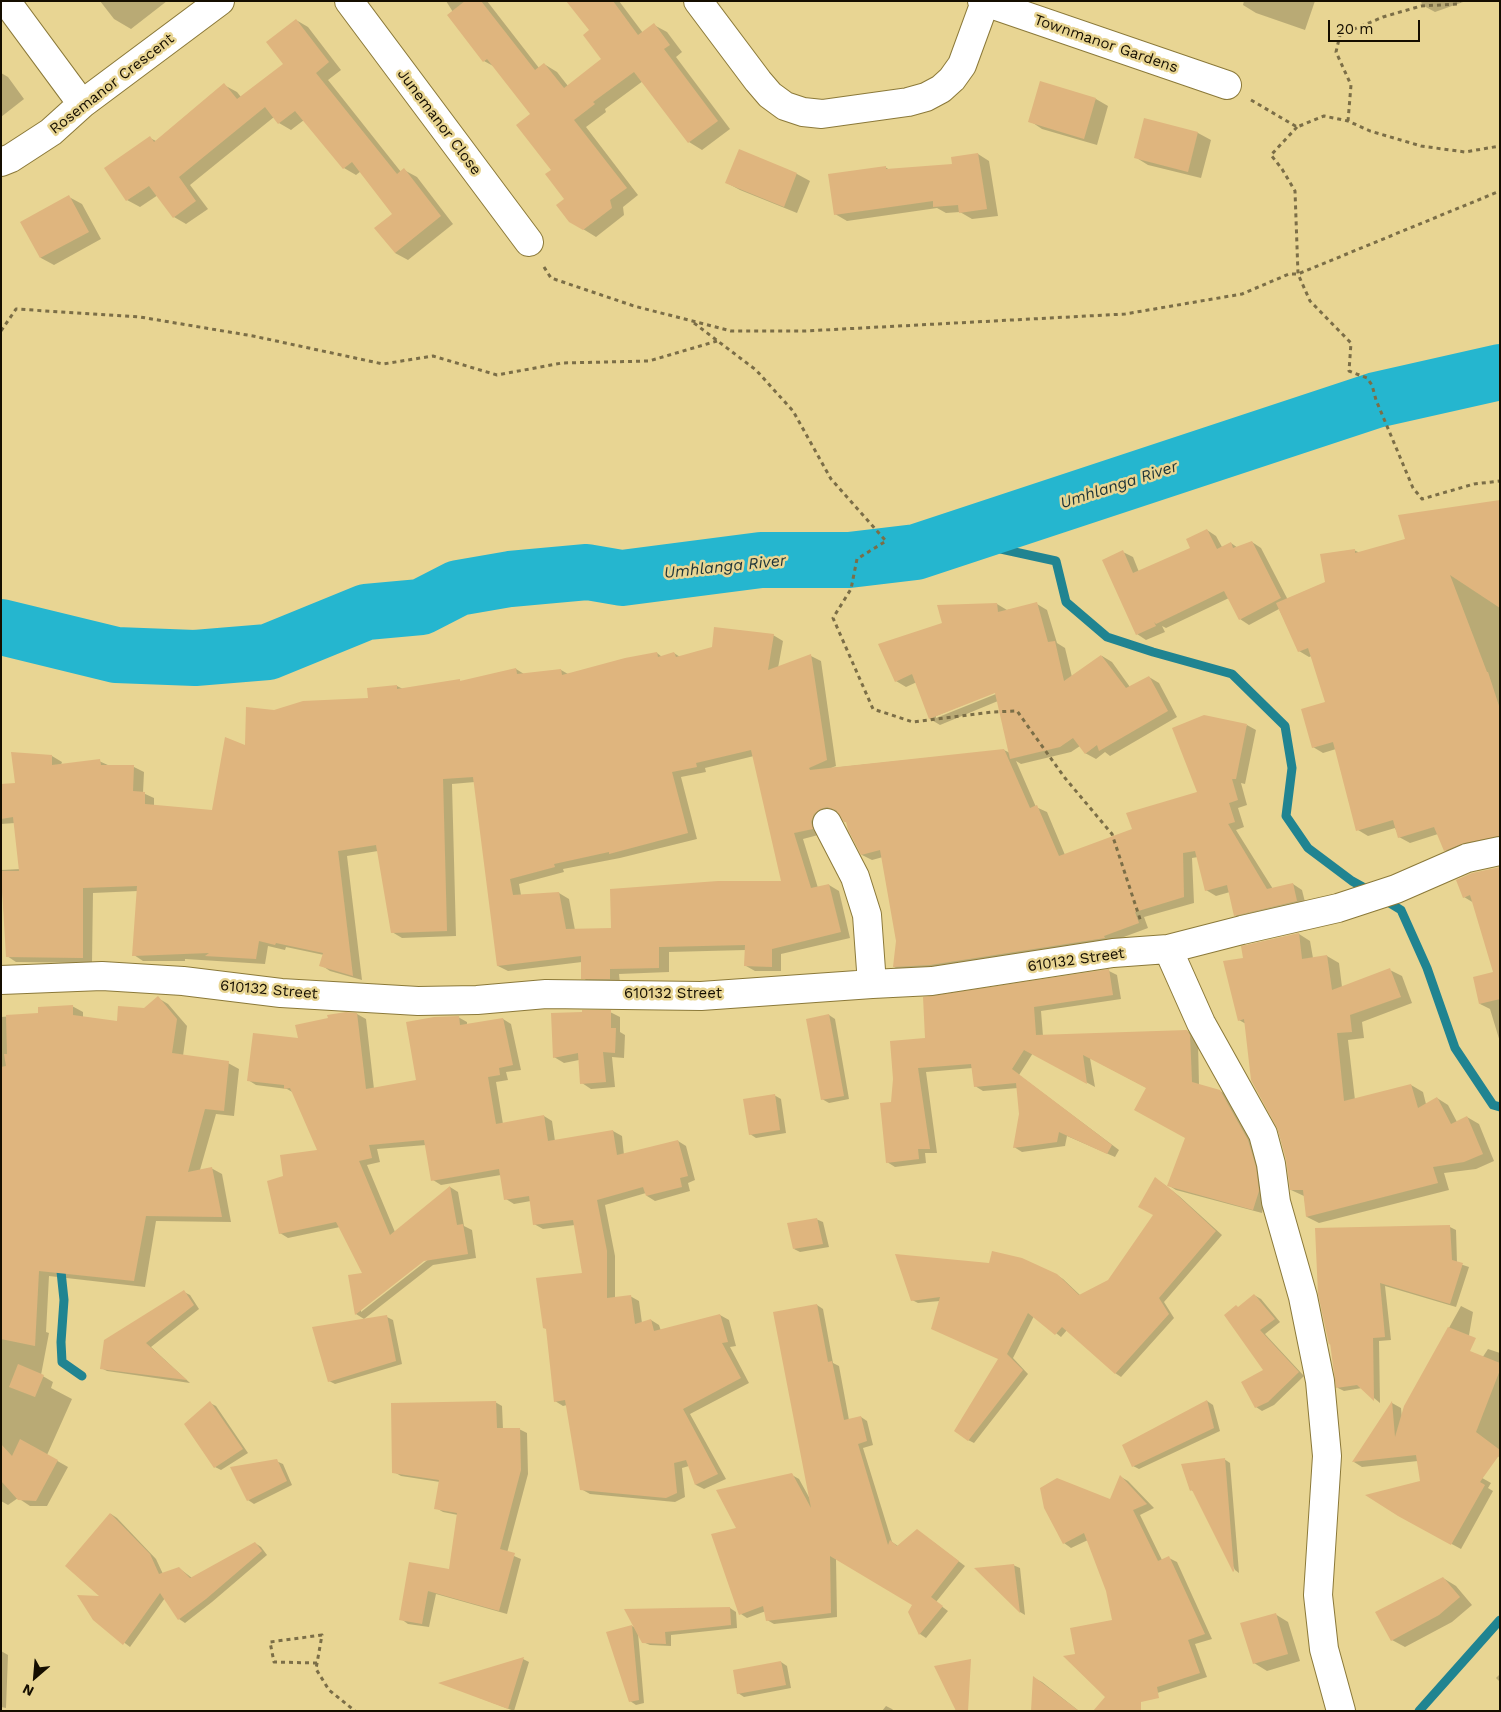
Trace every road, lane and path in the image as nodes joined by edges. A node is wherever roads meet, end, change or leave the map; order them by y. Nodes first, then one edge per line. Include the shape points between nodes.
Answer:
1 (6, 1) edge
2 (220, 1) edge
3 (349, 1) edge
4 (698, 1) edge
5 (1460, 1) edge
6 (984, 2) edge
7 (1227, 85) joint
8 (82, 104) junction
9 (1348, 121) junction
10 (1297, 127) junction
11 (1500, 146) edge
12 (1, 162) edge
13 (1500, 191) edge
14 (529, 242) joint
15 (1298, 274) junction
16 (691, 321) junction
17 (1, 331) edge
18 (718, 341) junction
19 (1500, 481) edge
20 (827, 823) dead end
21 (1500, 851) edge
22 (1160, 950) junction
23 (7, 980) edge
24 (872, 984) junction
25 (317, 1663) junction
26 (355, 1711) edge
27 (1341, 1711) edge

1 - 8 street
2 - 8 street, Rosemanor Crescent
3 - 14 street, Junemanor Close
4 - 6 street, Townmanor Gardens via 770,95 785,106 822,114 908,102 941,89 962,65
5 - 9 path via 1458,4 1421,6 1340,35 1336,52 1351,85
6 - 7 street, Townmanor Gardens
7 - 10 path
8 - 12 street, Rosemanor Crescent via 51,132
9 - 10 path via 1324,116
9 - 11 path via 1421,146 1465,152
10 - 15 path via 1271,155 1294,191
13 - 15 path
14 - 16 path via 551,278
15 - 16 path via 1289,274 1242,294 1125,314 805,331 731,331
15 - 19 path via 1310,302 1352,343 1349,371 1366,378 1372,385 1413,488 1422,499 1474,484
16 - 18 path
17 - 18 path via 16,309 140,317 253,336 383,364 433,356 497,375 562,363 649,362
18 - 22 path via 756,370 793,411 830,479 886,541 857,559 852,588 833,618 873,709 913,722 1016,711 1065,778 1112,834
20 - 24 street via 855,877 867,915
21 - 22 street, 610132 Street via 1467,858 1396,889 1346,906
22 - 24 street, 610132 Street via 1113,953 932,981
22 - 27 street via 1263,1134 1276,1202 1303,1297 1320,1381 1327,1456 1318,1595 1324,1649
23 - 24 street, 610132 Street via 102,976 183,981 281,993 418,1001 546,994 701,996
25 - 25 path via 322,1635 270,1642 274,1662
25 - 26 path via 316,1668 329,1690

